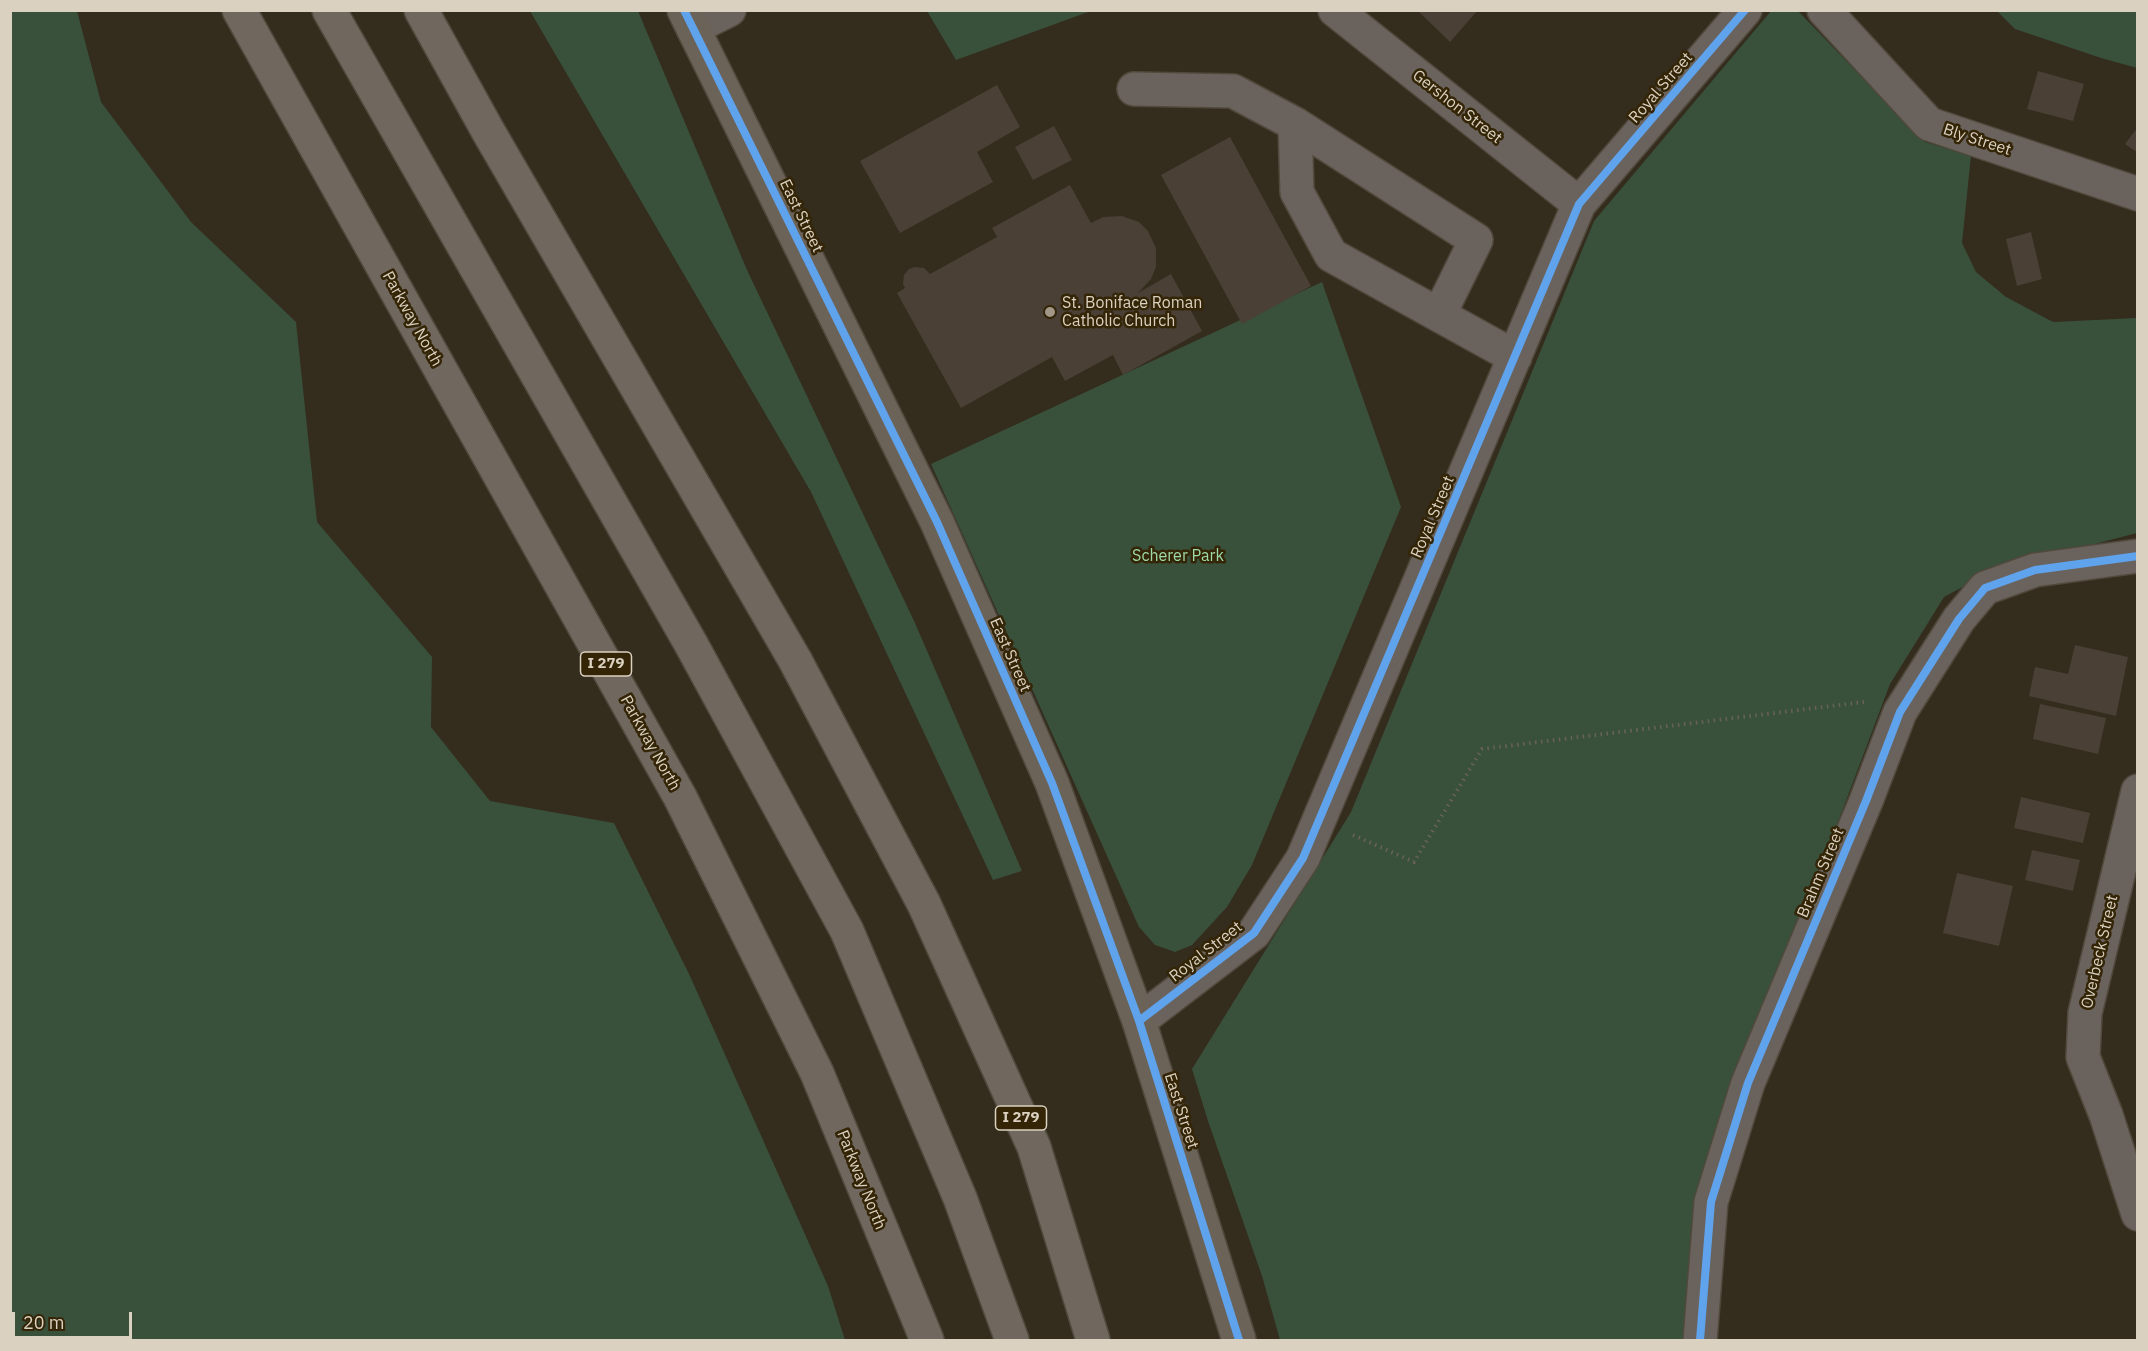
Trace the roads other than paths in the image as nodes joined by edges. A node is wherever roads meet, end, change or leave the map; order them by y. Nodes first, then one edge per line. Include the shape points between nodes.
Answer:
1 (239, 10) edge
2 (329, 10) edge
3 (421, 10) edge
4 (729, 10) edge
5 (1335, 10) edge
6 (1745, 10) edge
7 (1824, 10) edge
8 (689, 19) edge
9 (1134, 89) dead end
10 (1295, 124) junction
11 (2138, 194) edge
12 (1579, 204) junction
13 (1439, 315) junction
14 (1515, 357) junction
15 (2138, 556) edge
16 (2138, 791) edge
17 (1139, 1021) junction
18 (2138, 1214) edge
19 (927, 1341) edge
20 (1012, 1341) edge
21 (1094, 1341) edge
22 (1239, 1341) edge
23 (1700, 1341) edge

1 - 19 highway, Parkway North / I 279 via 680,797 817,1073
2 - 20 highway via 685,634 847,931 960,1198
3 - 21 highway, I 279 via 795,660 924,904 1034,1147
4 - 8 street
5 - 12 street, Gershon Street
6 - 12 street, Royal Street
7 - 11 street, Bly Street via 1929,124
8 - 17 main road, East Street via 937,522 1052,783
9 - 10 street via 1233,91
10 - 13 street via 1297,192 1331,255
10 - 13 street via 1476,240
12 - 14 street, Royal Street
13 - 14 street
14 - 17 street, Royal Street via 1303,858 1254,933
15 - 23 street, Brahm Street via 2035,570 1985,588 1959,619 1900,712 1748,1083 1711,1202
16 - 18 street, Overbeck Street via 2085,1013 2083,1056
17 - 22 main road, East Street

